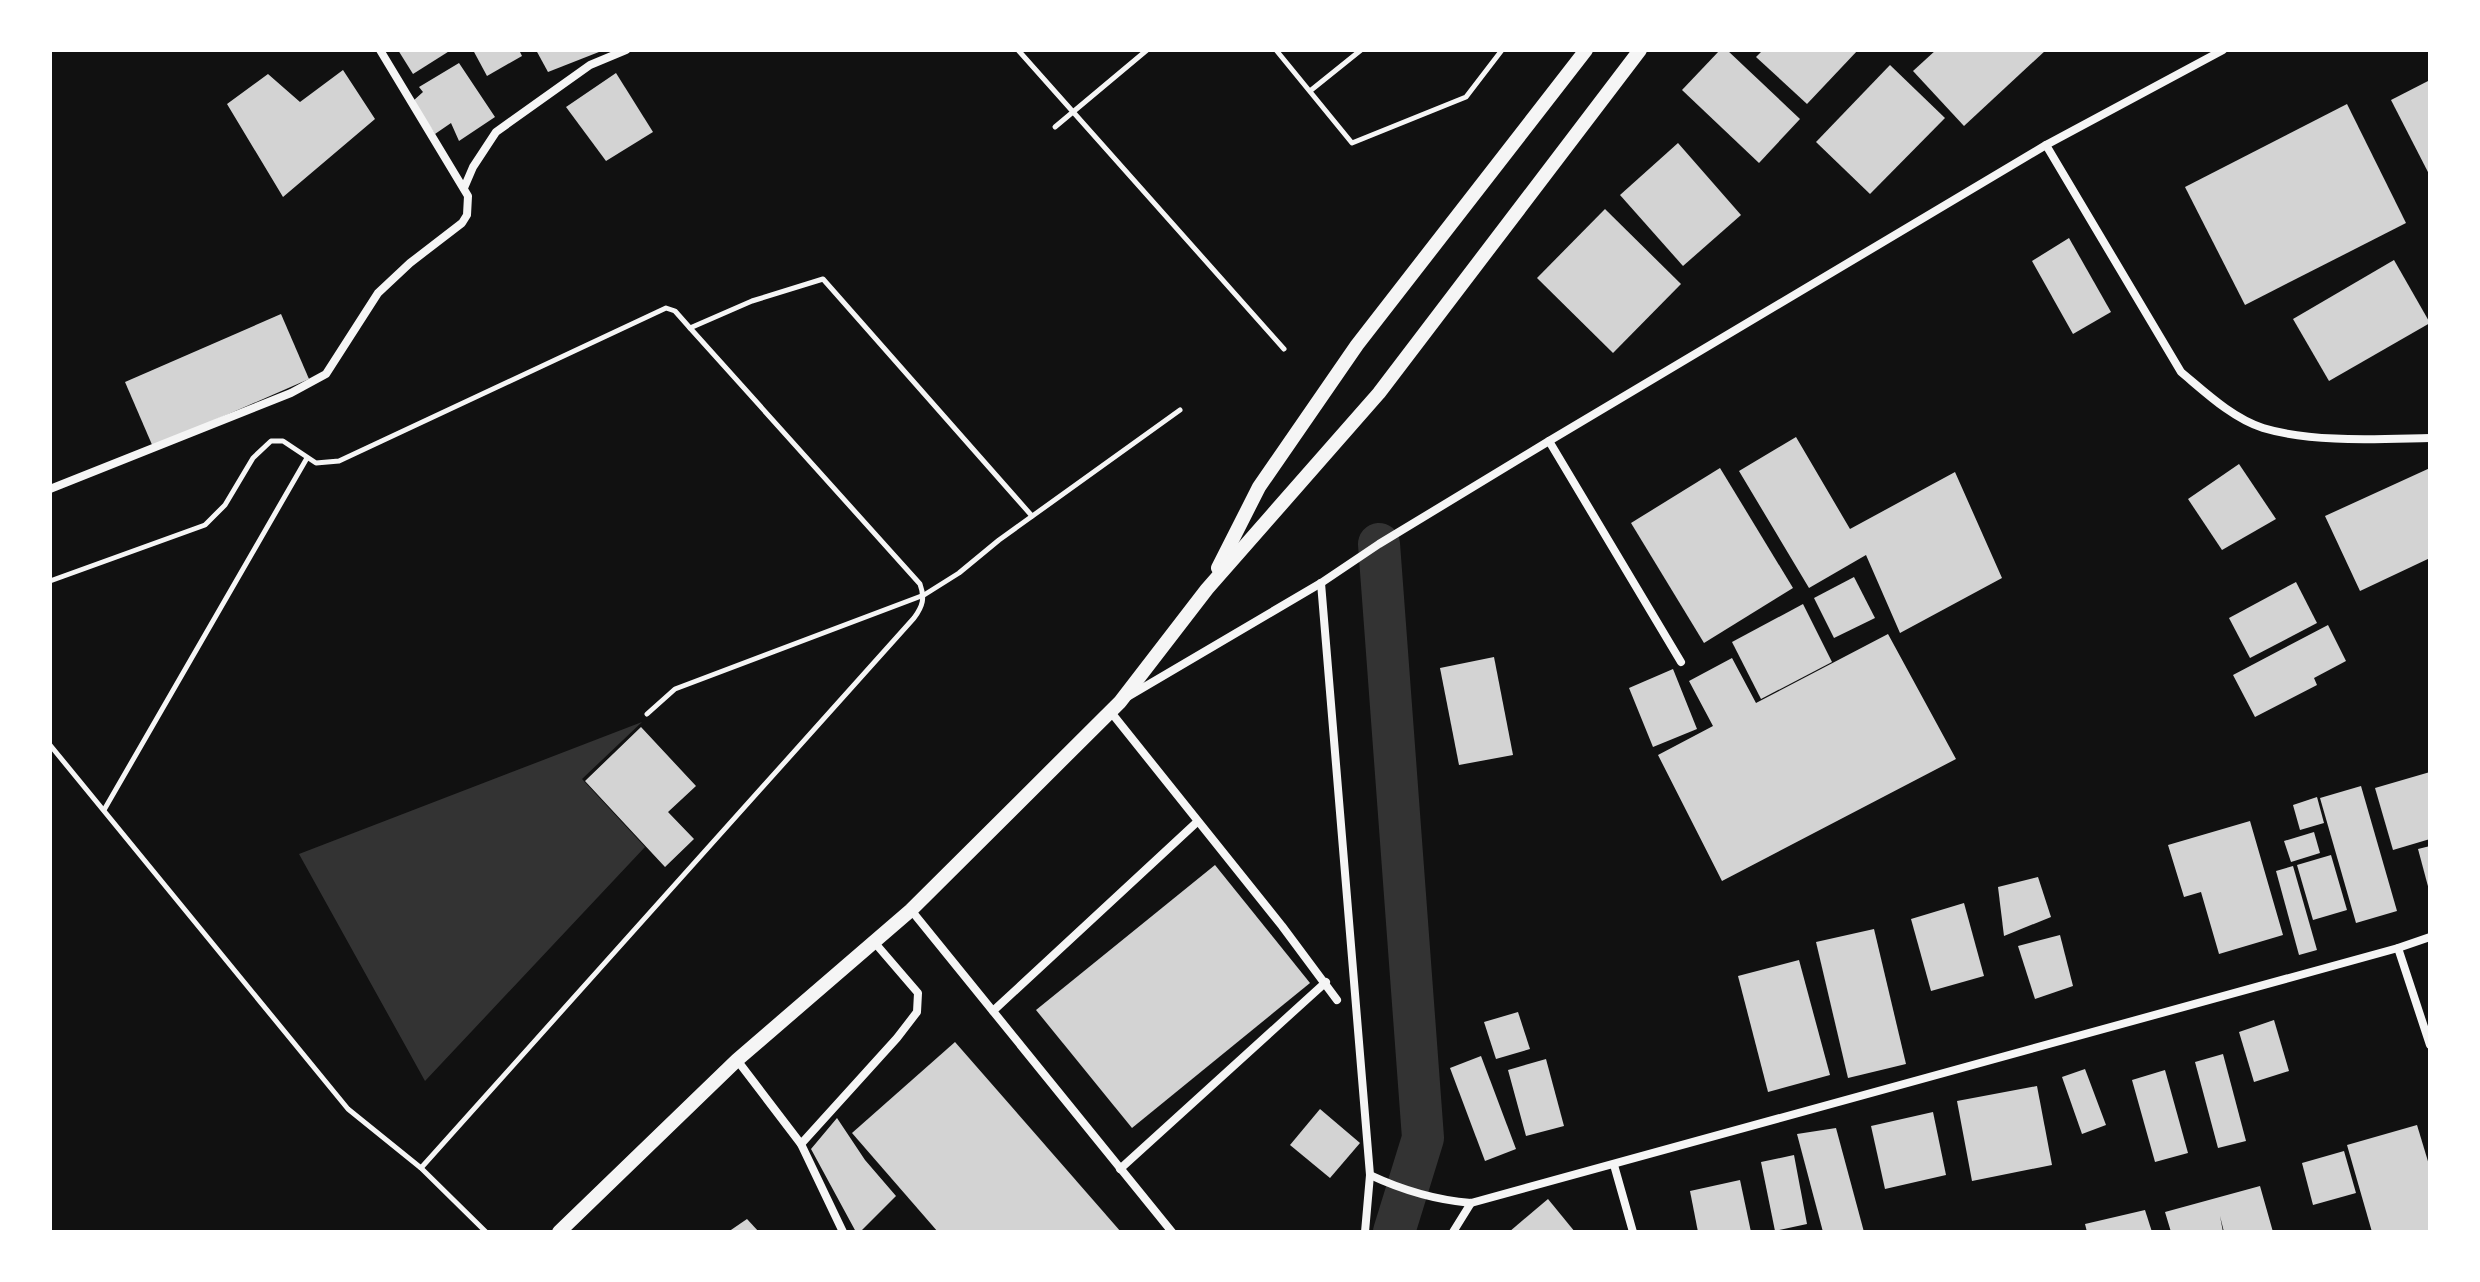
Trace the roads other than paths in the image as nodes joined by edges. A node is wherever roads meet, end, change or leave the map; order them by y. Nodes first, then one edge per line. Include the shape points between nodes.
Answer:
1 (380, 50) edge
2 (626, 50) edge
3 (1586, 50) edge
4 (1640, 50) edge
5 (2223, 50) edge
6 (2046, 145) junction
7 (464, 188) junction
8 (2430, 438) edge
9 (1549, 441) junction
10 (50, 489) edge
11 (1321, 583) junction
12 (1207, 589) junction
13 (1681, 662) dead end
14 (1115, 706) junction
15 (1197, 822) junction
16 (911, 910) junction
17 (2430, 937) edge
18 (875, 943) junction
19 (2398, 948) junction
20 (1326, 982) junction
21 (1337, 1000) dead end
22 (993, 1011) junction
23 (2430, 1045) edge
24 (737, 1060) junction
25 (801, 1144) junction
26 (1614, 1165) junction
27 (1120, 1169) junction
28 (1370, 1175) junction
29 (1471, 1203) junction
30 (559, 1232) edge
31 (843, 1232) edge
32 (1172, 1232) edge
33 (1365, 1232) edge
34 (1453, 1232) edge
35 (1633, 1232) edge

1 - 7 street
2 - 7 street via 590,65 496,132
3 - 12 street via 1357,345 1259,487
4 - 12 street via 1379,393
5 - 6 street
6 - 8 street via 2181,372 2204,392 2261,427 2309,436
6 - 9 street
7 - 10 street via 470,203 462,223 378,293 321,379
9 - 11 street
9 - 13 street
11 - 14 street
11 - 28 street
12 - 14 street
14 - 15 street
14 - 16 street
15 - 20 street
15 - 22 street
16 - 18 street
16 - 22 street
17 - 19 street
18 - 24 street
18 - 25 street via 918,993 917,1012
19 - 23 street
19 - 26 street
20 - 21 street
20 - 27 street
22 - 27 street
24 - 25 street
24 - 30 street
25 - 31 street
26 - 29 street
26 - 35 street
27 - 32 street
28 - 29 street via 1444,1201
28 - 33 street
29 - 34 street

